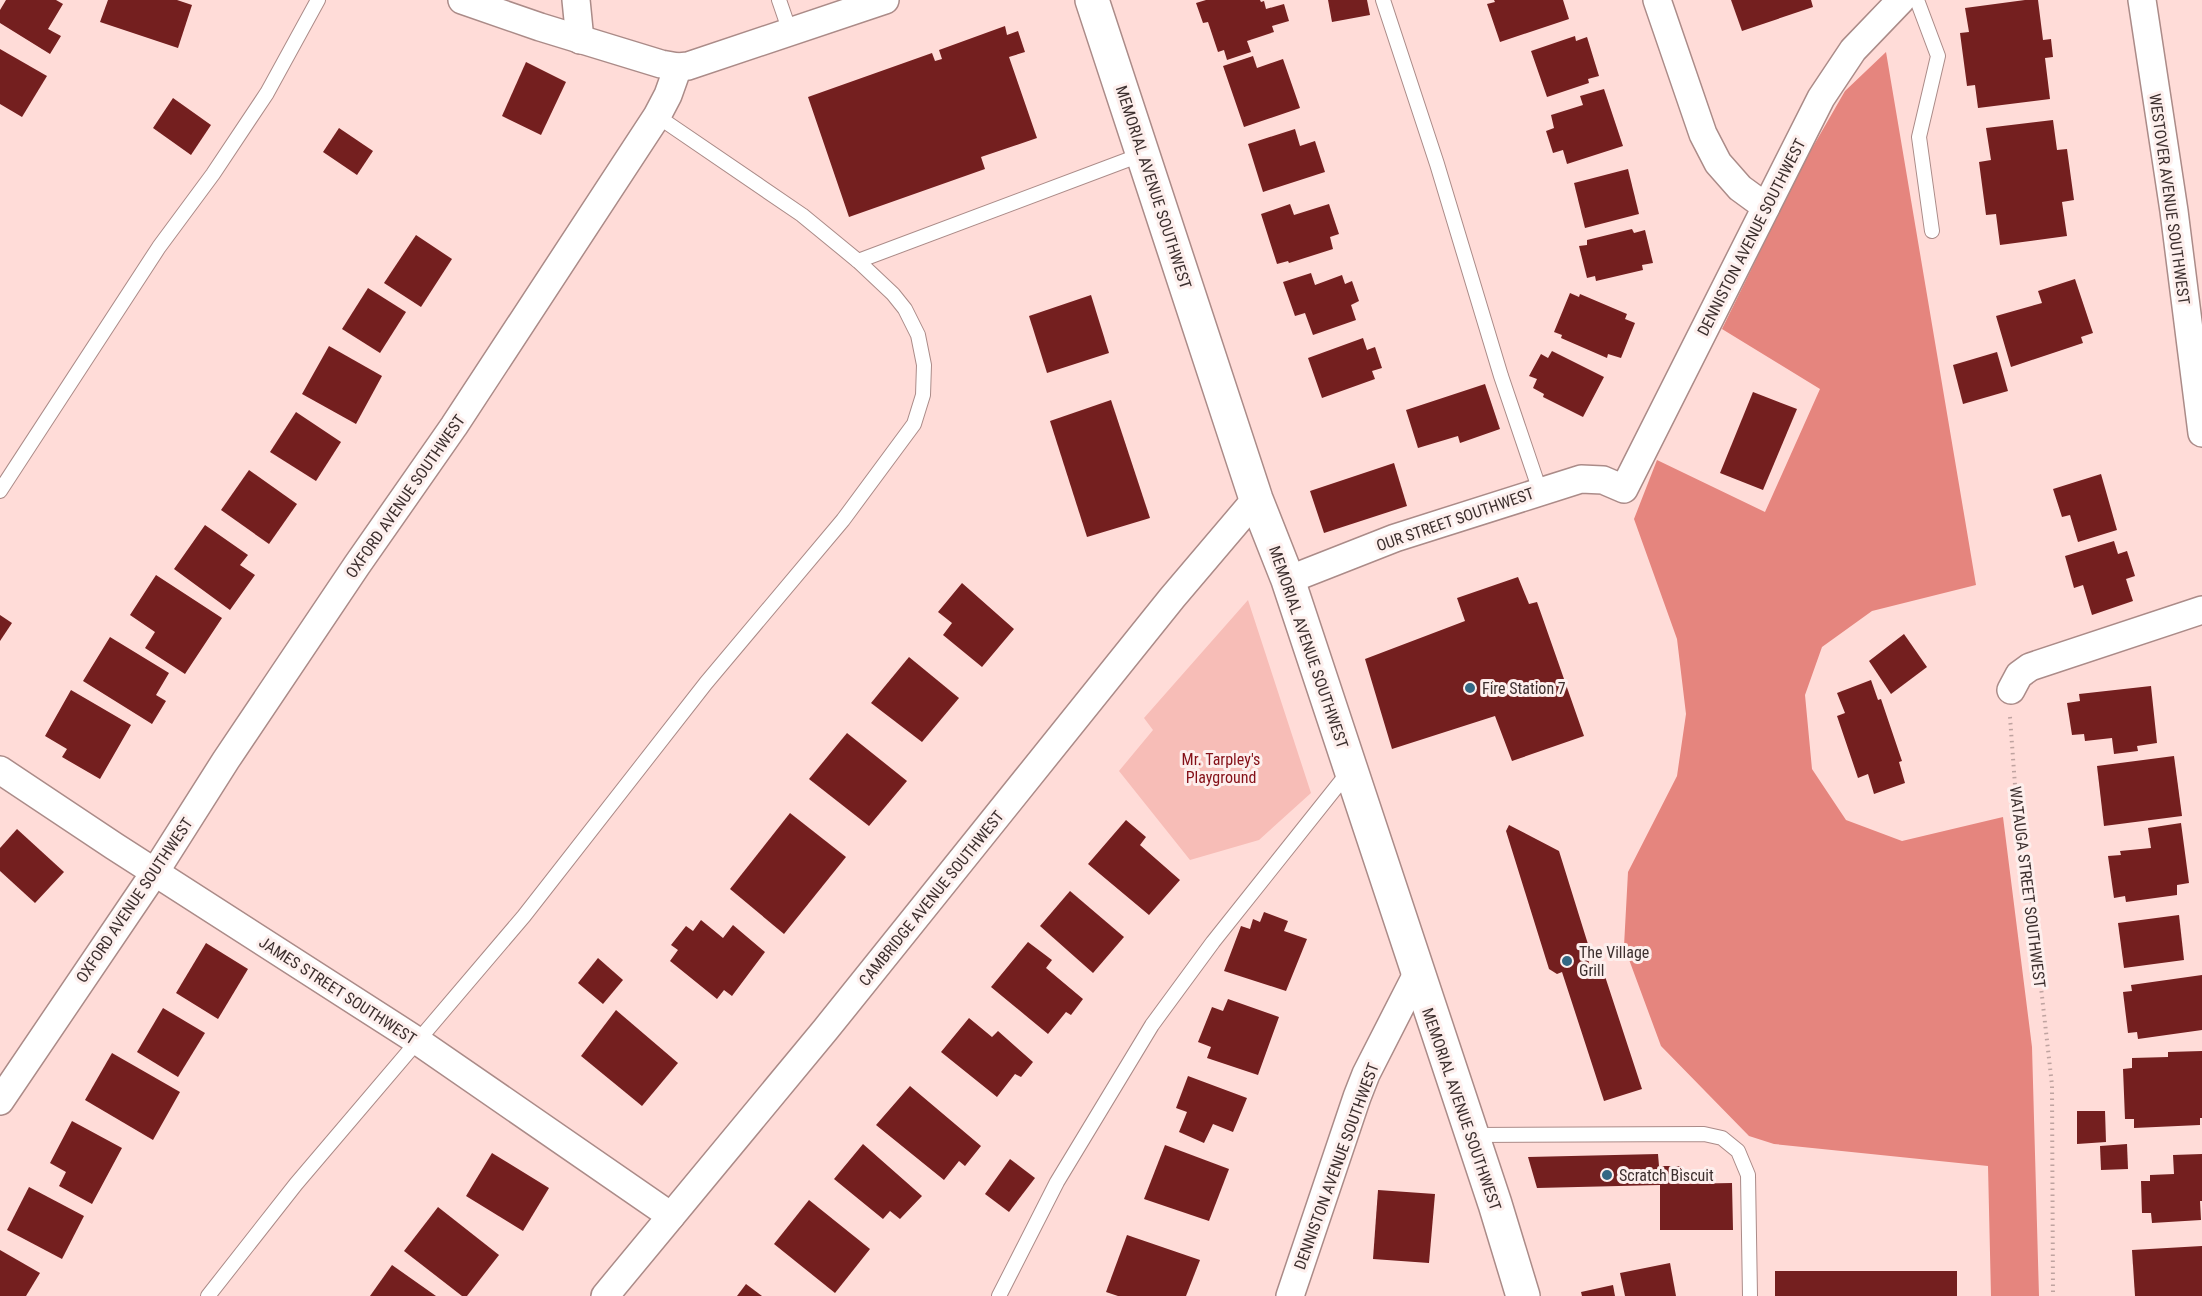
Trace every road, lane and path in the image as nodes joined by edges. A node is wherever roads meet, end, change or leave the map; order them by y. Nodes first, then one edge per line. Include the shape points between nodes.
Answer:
1 (318, 0) edge
2 (462, 0) edge
3 (576, 0) edge
4 (779, 0) edge
5 (885, 0) edge
6 (1092, 0) edge
7 (1383, 0) edge
8 (1657, 0) edge
9 (1901, 0) edge
10 (1917, 0) edge
11 (2142, 0) edge
12 (790, 32) junction
13 (580, 40) junction
14 (678, 67) junction
15 (657, 116) junction
16 (1143, 154) junction
17 (1766, 207) junction
18 (1932, 231) dead end
19 (858, 261) junction
20 (2202, 434) edge
21 (1624, 489) joint
22 (0, 491) edge
23 (1540, 491) junction
24 (1256, 499) junction
25 (1288, 580) junction
26 (2202, 610) edge
27 (2011, 690) joint
28 (0, 770) edge
29 (1350, 770) junction
30 (156, 872) junction
31 (1417, 974) junction
32 (418, 1042) junction
33 (0, 1101) edge
34 (1472, 1135) junction
35 (671, 1216) junction
36 (208, 1296) edge
37 (605, 1296) edge
38 (999, 1296) edge
39 (1290, 1296) edge
40 (1522, 1296) edge
41 (1750, 1296) edge
42 (2053, 1296) edge

1 - 22 lane via 267,93 159,247
2 - 13 street
3 - 13 street
4 - 12 lane
5 - 12 street
6 - 16 main road, MEMORIAL AVENUE SOUTHWEST
7 - 23 lane
8 - 17 street via 1703,134 1718,163 1740,188
9 - 17 street, DENNISTON AVENUE SOUTHWEST via 1853,50 1821,98
10 - 18 lane via 1938,56 1919,137
11 - 20 street, WESTOVER AVENUE SOUTHWEST
12 - 14 street
13 - 14 street
14 - 15 street, OXFORD AVENUE SOUTHWEST
15 - 19 lane via 802,215
15 - 30 street, OXFORD AVENUE SOUTHWEST via 454,426 226,760
16 - 19 lane
16 - 24 main road, MEMORIAL AVENUE SOUTHWEST
17 - 21 street, DENNISTON AVENUE SOUTHWEST
19 - 32 lane via 893,294 918,335 924,365 923,395 914,424 843,520 706,683 524,916
21 - 23 street, OUR STREET SOUTHWEST via 1603,480 1581,479
23 - 25 street, OUR STREET SOUTHWEST via 1395,538
24 - 25 main road, MEMORIAL AVENUE SOUTHWEST
24 - 35 street, CAMBRIDGE AVENUE SOUTHWEST
25 - 29 main road, MEMORIAL AVENUE SOUTHWEST
26 - 27 street via 2030,667 2019,675
27 - 42 path, WATAUGA STREET SOUTHWEST via 2014,785 2027,863 2052,1085
28 - 30 street, JAMES STREET SOUTHWEST
29 - 31 main road, MEMORIAL AVENUE SOUTHWEST
29 - 38 lane via 1152,1024 1057,1182
30 - 32 street, JAMES STREET SOUTHWEST
30 - 33 street, OXFORD AVENUE SOUTHWEST
31 - 34 main road, MEMORIAL AVENUE SOUTHWEST
31 - 39 street, DENNISTON AVENUE SOUTHWEST via 1366,1074
32 - 35 street, JAMES STREET SOUTHWEST
32 - 36 lane via 296,1184
34 - 40 main road, MEMORIAL AVENUE SOUTHWEST
34 - 41 lane via 1704,1134 1722,1138 1738,1151 1748,1175
35 - 37 street, CAMBRIDGE AVENUE SOUTHWEST

